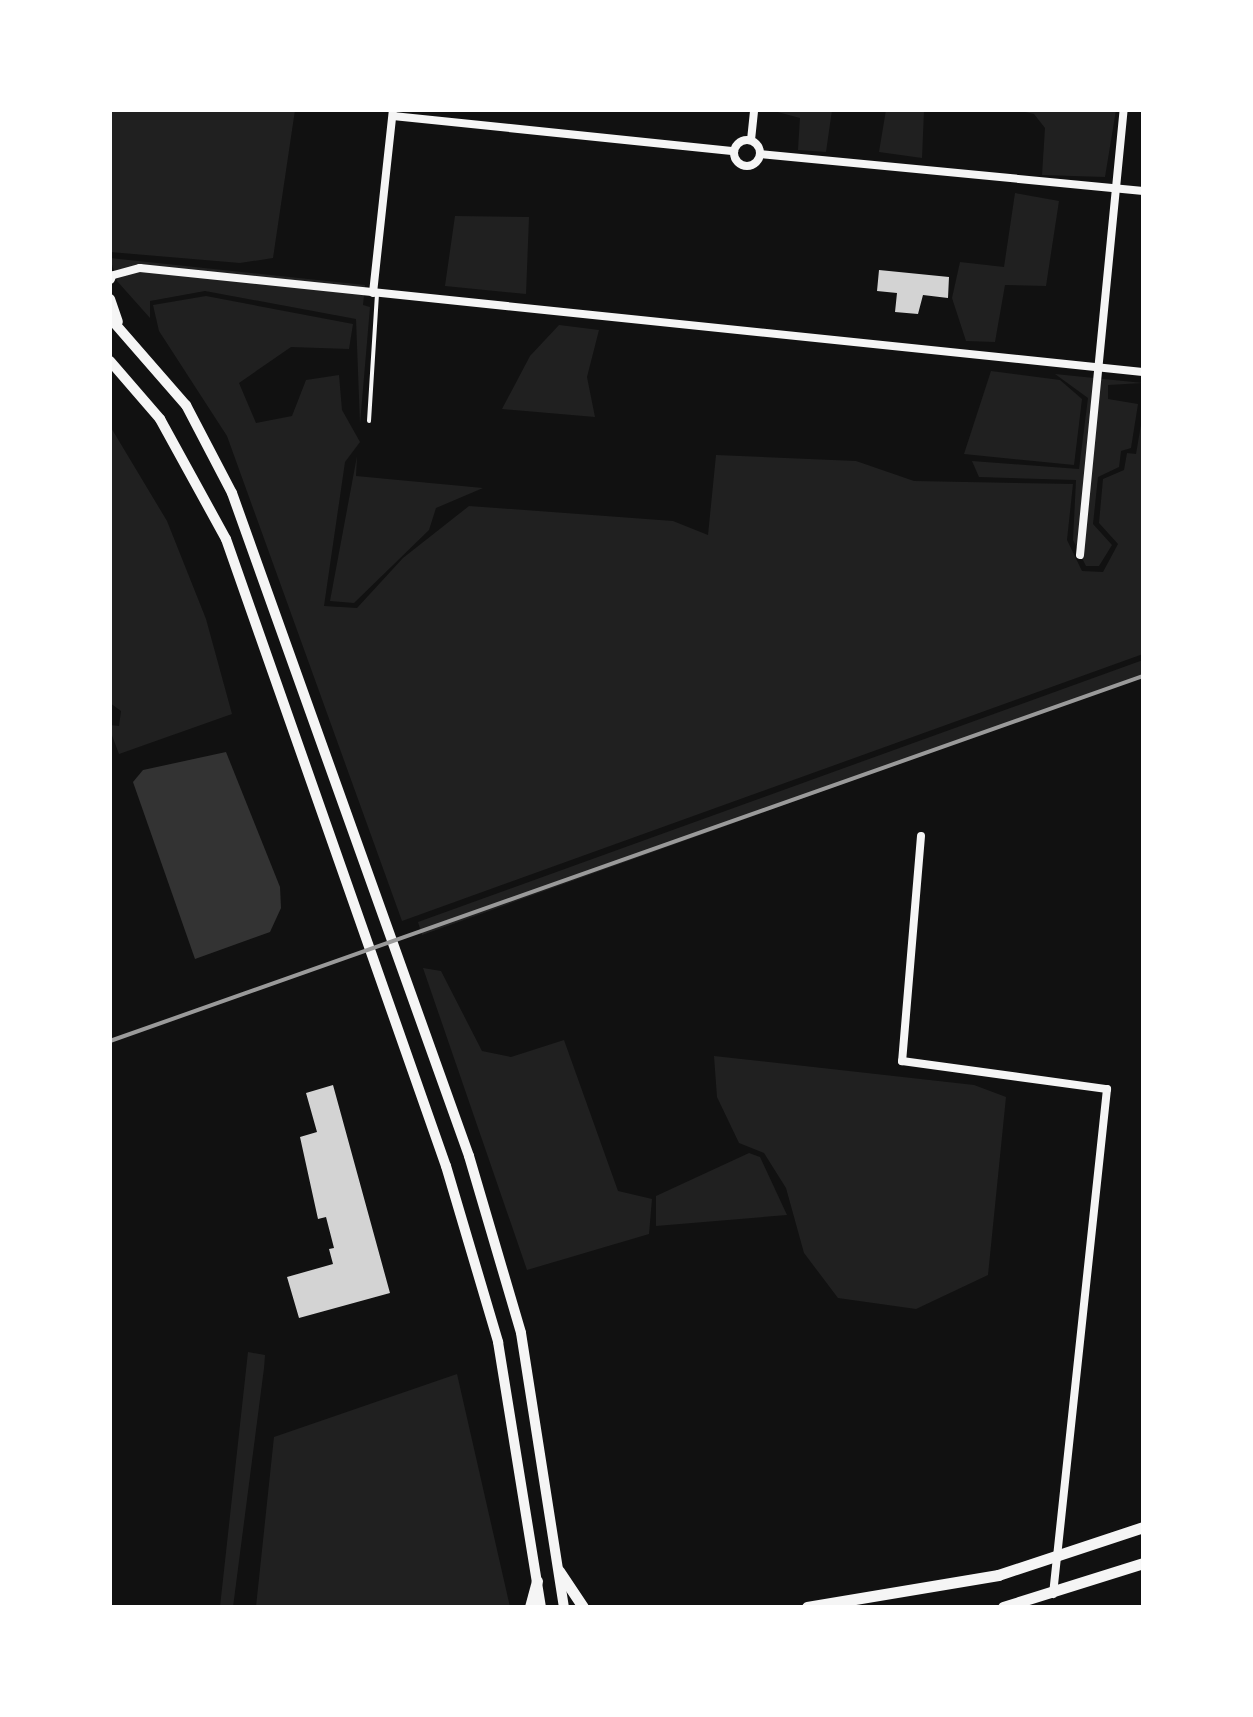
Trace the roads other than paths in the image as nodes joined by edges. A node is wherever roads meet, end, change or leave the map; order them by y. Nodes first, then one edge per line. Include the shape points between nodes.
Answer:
1 (754, 110) edge
2 (1124, 110) edge
3 (393, 113) edge
4 (751, 140) junction
5 (734, 151) junction
6 (760, 154) junction
7 (1115, 188) junction
8 (1143, 191) edge
9 (110, 277) edge
10 (375, 293) junction
11 (110, 299) edge
12 (110, 318) edge
13 (121, 328) junction
14 (110, 361) edge
15 (1099, 368) junction
16 (1143, 372) edge
17 (369, 421) dead end
18 (1080, 555) dead end
19 (921, 836) dead end
20 (1143, 1528) edge
21 (1055, 1561) junction
22 (1143, 1563) edge
23 (559, 1571) junction
24 (537, 1582) junction
25 (1053, 1595) junction
26 (530, 1607) edge
27 (541, 1607) edge
28 (564, 1607) edge
29 (583, 1607) edge
30 (807, 1607) edge
31 (1003, 1607) edge

1 - 4 street
2 - 7 street
3 - 5 street
3 - 10 street
4 - 5 street
4 - 6 street
5 - 6 street via 746,166
6 - 7 street
7 - 8 street
7 - 15 street
9 - 10 street via 140,268
10 - 15 street
10 - 17 lane
11 - 13 main road
12 - 13 main road
13 - 23 main road via 186,405 227,480 408,983 520,1332
14 - 24 main road via 160,419 226,539 356,908 498,1342
15 - 16 street
15 - 18 street
19 - 21 street via 902,1061 1107,1090
20 - 21 main road
21 - 25 street
21 - 30 main road
22 - 25 main road
23 - 28 main road
23 - 29 main road
24 - 26 main road
24 - 27 main road
25 - 31 main road

